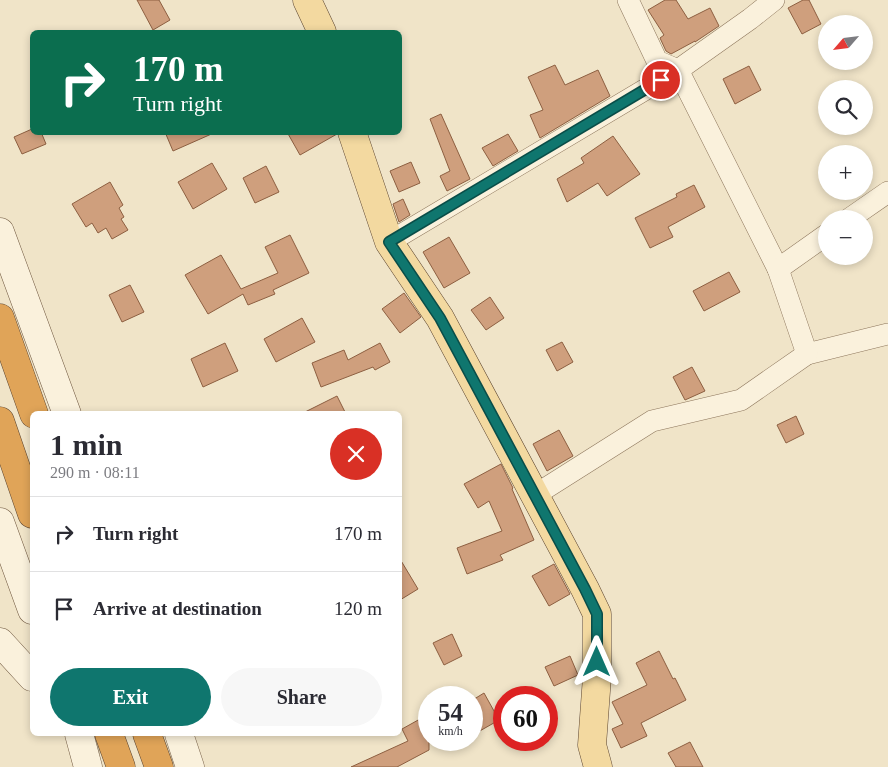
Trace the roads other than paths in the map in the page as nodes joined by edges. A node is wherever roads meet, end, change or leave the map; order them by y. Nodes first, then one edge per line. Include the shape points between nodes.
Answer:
1 (307, 0) edge
2 (628, 0) edge
3 (774, 0) edge
4 (321, 30) edge
5 (678, 70) junction
6 (353, 135) edge
7 (888, 192) edge
8 (863, 210) edge
9 (0, 232) edge
10 (818, 241) edge
11 (389, 242) junction
12 (778, 269) junction
13 (0, 318) edge
14 (888, 334) edge
15 (807, 354) junction
16 (33, 411) edge
17 (67, 411) edge
18 (0, 421) edge
19 (535, 495) junction
20 (30, 508) edge
21 (0, 522) edge
22 (30, 604) edge
23 (0, 642) edge
24 (30, 675) edge
25 (79, 736) edge
26 (110, 736) edge
27 (148, 736) edge
28 (180, 736) edge
29 (88, 767) edge
30 (121, 767) edge
31 (159, 767) edge
32 (190, 767) edge
33 (598, 767) edge

1 - 4 main road
2 - 5 street via 657,61
3 - 5 street
5 - 11 street
5 - 12 street
6 - 11 main road
7 - 8 street
9 - 17 street
10 - 12 street
11 - 19 main road via 440,318
12 - 15 street
13 - 16 highway
14 - 15 street
15 - 19 street via 741,400 652,421
18 - 20 highway
19 - 33 main road via 597,614 592,745
21 - 22 street
23 - 24 street
25 - 29 street
26 - 30 highway
27 - 31 highway
28 - 32 street

